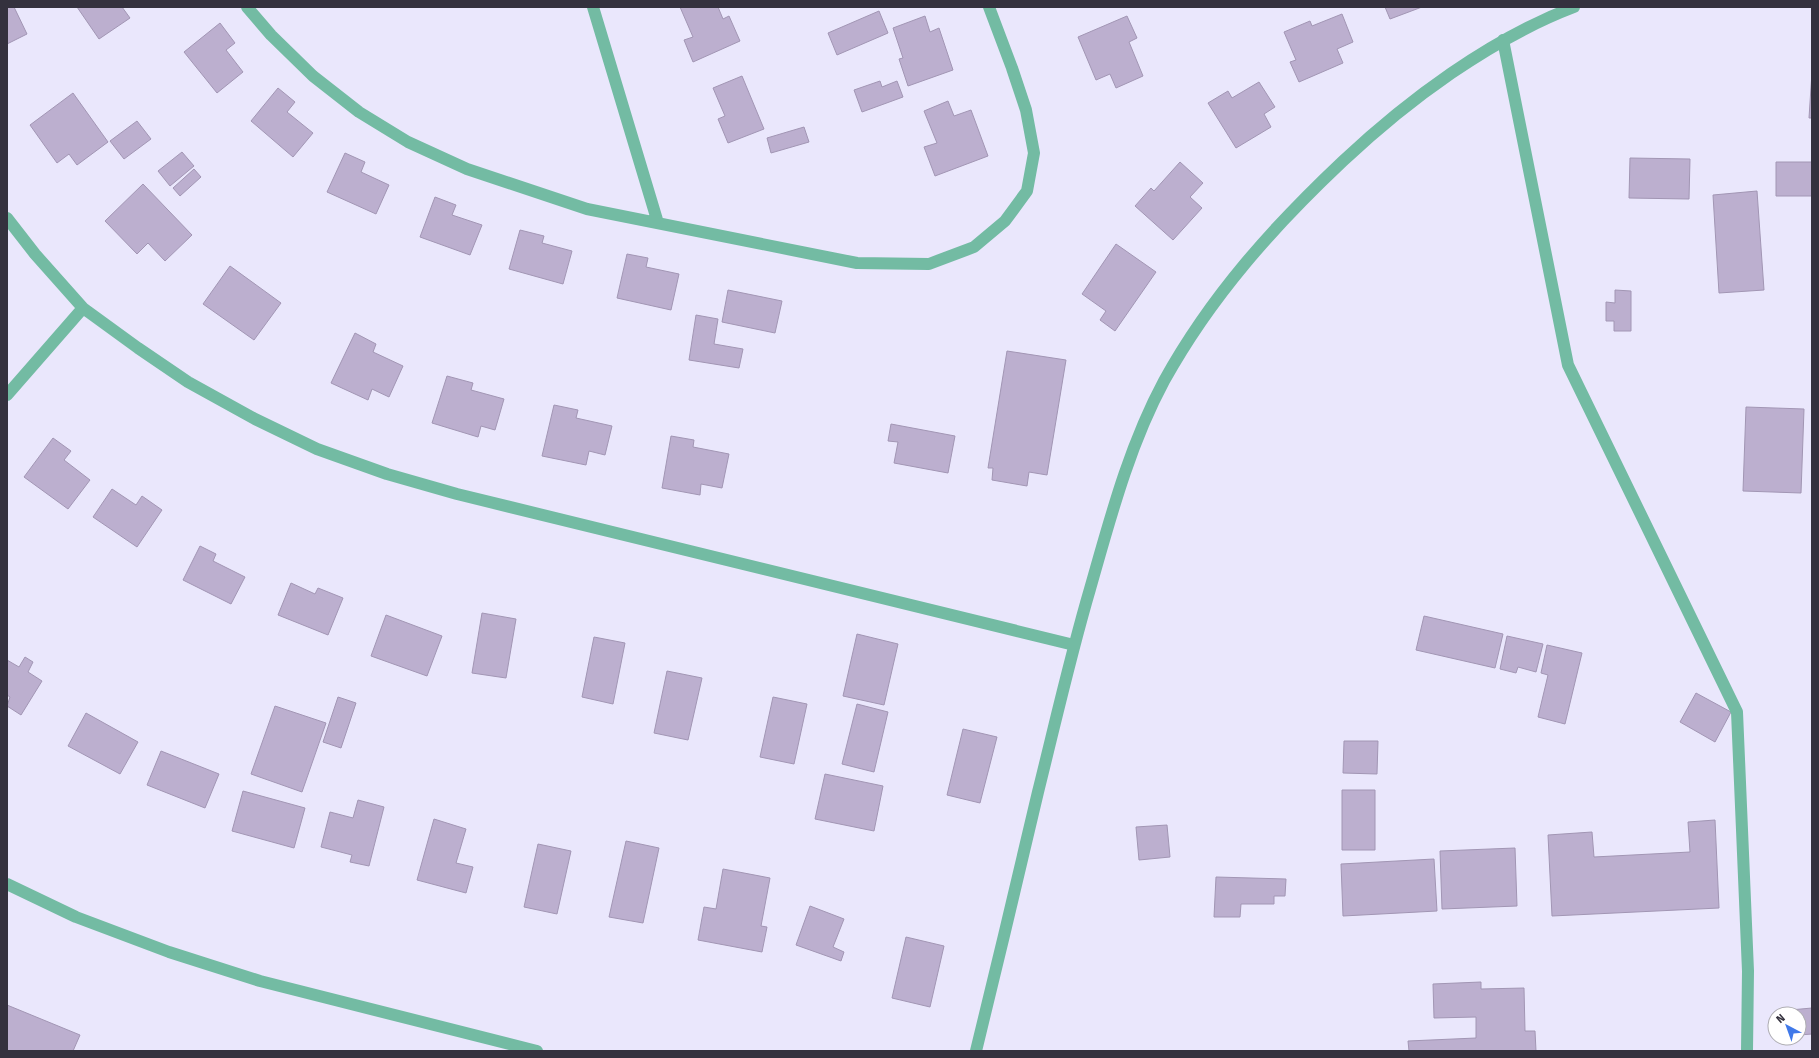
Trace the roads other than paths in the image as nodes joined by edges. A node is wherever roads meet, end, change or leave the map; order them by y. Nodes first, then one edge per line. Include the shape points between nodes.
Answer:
1 (247, 7) edge
2 (593, 7) edge
3 (989, 7) edge
4 (1574, 7) edge
5 (1503, 40) junction
6 (7, 218) edge
7 (658, 223) junction
8 (83, 308) junction
9 (7, 395) edge
10 (1074, 645) junction
11 (7, 884) edge
12 (536, 1051) edge
13 (976, 1051) edge
14 (1747, 1051) edge

1 - 7 street via 271,35 313,76 359,112 408,142 467,169 587,209
2 - 7 street
3 - 7 street via 1023,103 1034,153 1027,191 1005,221 974,247 929,264 857,263
4 - 5 street
5 - 10 street via 1431,88 1367,138 1297,205 1229,281 1163,383 1138,438 1115,502
5 - 14 street via 1568,365 1737,712 1748,971
6 - 8 street
8 - 9 street
8 - 10 street via 188,382 255,419 317,449 387,474 457,494
10 - 13 street
11 - 12 street via 76,916 169,952 246,977

